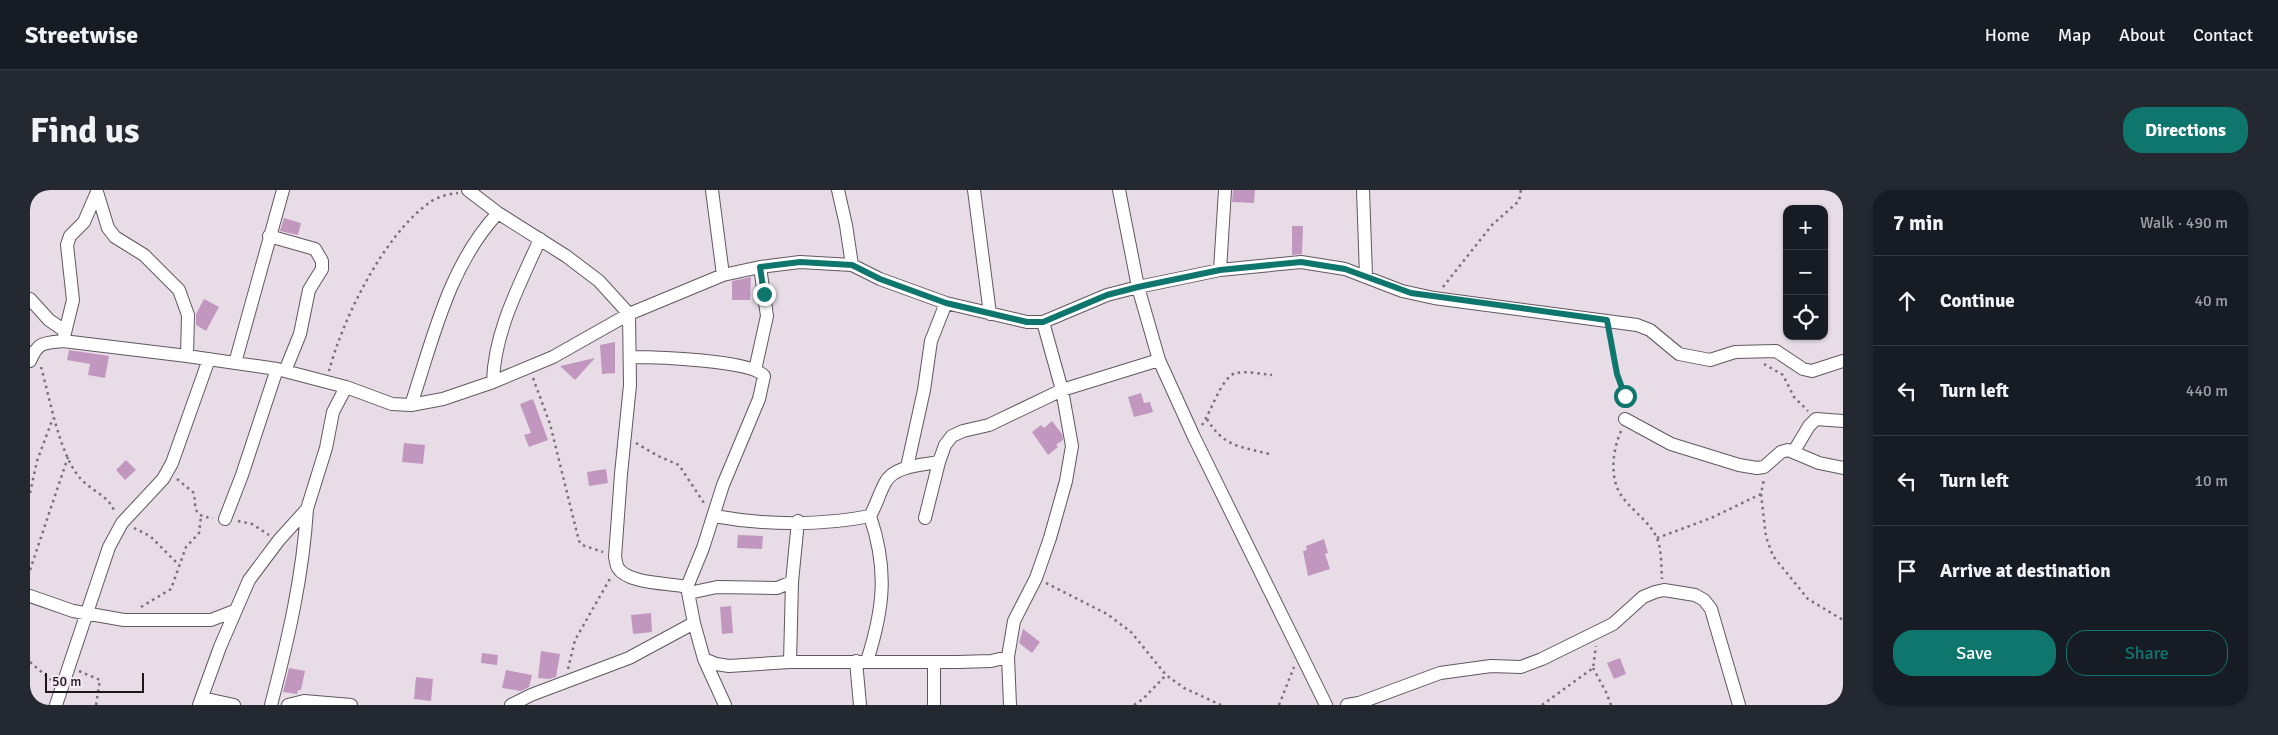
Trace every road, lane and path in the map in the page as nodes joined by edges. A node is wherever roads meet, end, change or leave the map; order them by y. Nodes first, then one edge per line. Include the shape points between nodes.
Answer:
1 (284, 190) edge
2 (712, 190) edge
3 (838, 190) edge
4 (974, 190) edge
5 (1120, 190) edge
6 (1225, 190) edge
7 (1363, 190) edge
8 (1521, 190) edge
9 (97, 191) edge
10 (471, 191) edge
11 (498, 213) junction
12 (269, 236) junction
13 (540, 239) junction
14 (852, 265) junction
15 (760, 267) junction
16 (1220, 270) junction
17 (723, 275) junction
18 (1366, 276) junction
19 (1138, 287) junction
20 (1434, 298) junction
21 (30, 299) edge
22 (946, 303) junction
23 (629, 314) junction
24 (990, 314) junction
25 (1607, 320) junction
26 (1043, 322) junction
27 (64, 336) junction
28 (36, 348) junction
29 (1748, 350) junction
30 (187, 356) junction
31 (631, 357) junction
32 (209, 359) junction
33 (1158, 360) junction
34 (1843, 361) edge
35 (30, 362) edge
36 (235, 363) junction
37 (529, 367) junction
38 (281, 370) junction
39 (755, 370) junction
40 (1272, 374) dead end
41 (326, 382) junction
42 (493, 382) junction
43 (346, 387) junction
44 (1062, 390) junction
45 (411, 405) junction
46 (53, 417) junction
47 (1206, 419) junction
48 (1625, 419) junction
49 (1816, 419) junction
50 (1843, 421) edge
51 (626, 437) junction
52 (1194, 437) junction
53 (1794, 450) junction
54 (1269, 454) dead end
55 (68, 457) junction
56 (939, 462) junction
57 (908, 467) junction
58 (1764, 467) junction
59 (1843, 468) edge
60 (30, 493) edge
61 (1761, 494) junction
62 (307, 509) junction
63 (714, 516) junction
64 (870, 516) junction
65 (202, 517) dead end
66 (925, 518) dead end
67 (224, 519) dead end
68 (798, 522) junction
69 (122, 523) junction
70 (1657, 538) junction
71 (616, 562) junction
72 (179, 565) junction
73 (30, 570) edge
74 (1036, 578) junction
75 (792, 582) junction
76 (688, 590) junction
77 (1664, 590) junction
78 (30, 596) edge
79 (234, 611) junction
80 (86, 615) junction
81 (124, 620) junction
82 (212, 620) junction
83 (1843, 620) edge
84 (694, 623) junction
85 (228, 628) junction
86 (1596, 633) junction
87 (1302, 652) junction
88 (1008, 657) junction
89 (704, 659) junction
90 (862, 661) junction
91 (30, 662) edge
92 (790, 662) junction
93 (934, 662) junction
94 (68, 667) junction
95 (1593, 668) junction
96 (1166, 675) junction
97 (567, 682) junction
98 (61, 689) junction
99 (200, 702) edge
100 (56, 705) edge
101 (96, 705) edge
102 (234, 705) edge
103 (271, 705) edge
104 (289, 705) edge
105 (351, 705) edge
106 (512, 705) edge
107 (725, 705) edge
108 (860, 705) edge
109 (934, 705) edge
110 (1010, 705) edge
111 (1134, 705) edge
112 (1220, 705) edge
113 (1279, 705) edge
114 (1326, 705) edge
115 (1347, 705) edge
116 (1542, 705) edge
117 (1611, 705) edge
118 (1739, 705) edge

1 - 12 street
2 - 17 street
3 - 14 street
4 - 24 street
5 - 19 street
6 - 16 street
7 - 18 street
8 - 20 path via 1519,201 1492,225
9 - 27 street via 84,222 70,236 67,245 73,300
9 - 30 street via 108,228 115,237 144,255 179,290 188,315
10 - 11 street
10 - 41 path via 431,201 407,221 356,300
11 - 13 street
11 - 45 street via 482,230 461,263
12 - 36 street
12 - 38 street via 315,249 322,261 322,269 306,298 300,334
13 - 23 street via 598,281
13 - 42 street via 501,332 493,364
14 - 15 street via 800,262
14 - 22 street
15 - 17 street
15 - 39 street via 767,316
16 - 18 street via 1301,262
16 - 19 street
17 - 23 street
18 - 20 street via 1402,291
19 - 26 street via 1107,295
19 - 33 street
20 - 25 street
21 - 27 street
22 - 24 street
22 - 57 street via 931,342
23 - 31 street
23 - 37 street
24 - 26 street
25 - 29 street via 1642,326 1686,357 1710,360
25 - 48 path via 1617,374 1627,403
26 - 44 street
27 - 28 street
27 - 30 street
28 - 35 street
28 - 46 path
29 - 34 street via 1780,352 1812,371
29 - 49 path via 1759,362 1783,375 1794,397
30 - 32 street
31 - 39 street via 705,360
31 - 51 street
32 - 36 street
32 - 69 street via 172,463 163,479
33 - 44 street
33 - 52 street
36 - 38 street
37 - 42 street
37 - 71 path via 550,424 579,541
38 - 41 street
38 - 67 street
39 - 63 street via 764,376 760,399 723,485
40 - 47 path via 1236,373 1229,376
41 - 43 street
42 - 45 street via 443,399
43 - 45 street via 392,404
43 - 62 street via 333,412 326,448
44 - 56 street via 989,425 952,436
44 - 74 street via 1072,446 1066,481
46 - 55 path
46 - 60 path
47 - 52 path
47 - 54 path via 1226,442
48 - 58 street via 1671,444 1739,465
48 - 70 path via 1615,446 1616,486 1621,496 1647,521
49 - 50 street
49 - 53 street
51 - 63 path via 679,465
51 - 71 street
52 - 87 street
53 - 58 street via 1781,452
53 - 59 street via 1819,463
55 - 69 path via 80,478 111,504
55 - 73 path
56 - 57 street
56 - 66 street
57 - 64 street via 885,482
58 - 61 path
61 - 70 path via 1712,518
61 - 83 path via 1766,537 1773,556 1808,599
62 - 79 street via 265,557
62 - 103 street via 296,598
63 - 68 street via 744,521
63 - 76 street
64 - 68 street
64 - 90 street via 882,564 880,610 875,636
65 - 72 path via 199,533 186,547
68 - 75 street
69 - 72 path via 143,531
69 - 80 street via 109,547
70 - 77 path
71 - 76 street via 625,575 636,580
71 - 97 path via 575,640
72 - 81 path via 171,589
74 - 88 street via 1014,621
74 - 96 path via 1107,614 1131,632
75 - 76 street via 777,588
75 - 92 street
76 - 84 street
77 - 86 street via 1643,597 1613,624
77 - 118 street via 1695,595 1711,609
78 - 80 street
79 - 82 street
79 - 85 street
80 - 81 street
80 - 94 street
81 - 82 street
82 - 85 street
84 - 89 street
84 - 97 street via 629,658
85 - 99 street
86 - 95 path
86 - 115 street via 1521,667 1491,666 1440,673
87 - 113 path
87 - 114 street
88 - 93 street via 991,661
88 - 110 street
89 - 92 street via 729,666
89 - 107 street
90 - 92 street
90 - 93 street
90 - 108 street
91 - 98 path
93 - 109 street
94 - 98 street
94 - 101 path via 100,680
95 - 116 path
95 - 117 path
96 - 111 path
96 - 112 path via 1184,688
97 - 106 street
98 - 100 street
99 - 102 street
104 - 105 street via 304,701

